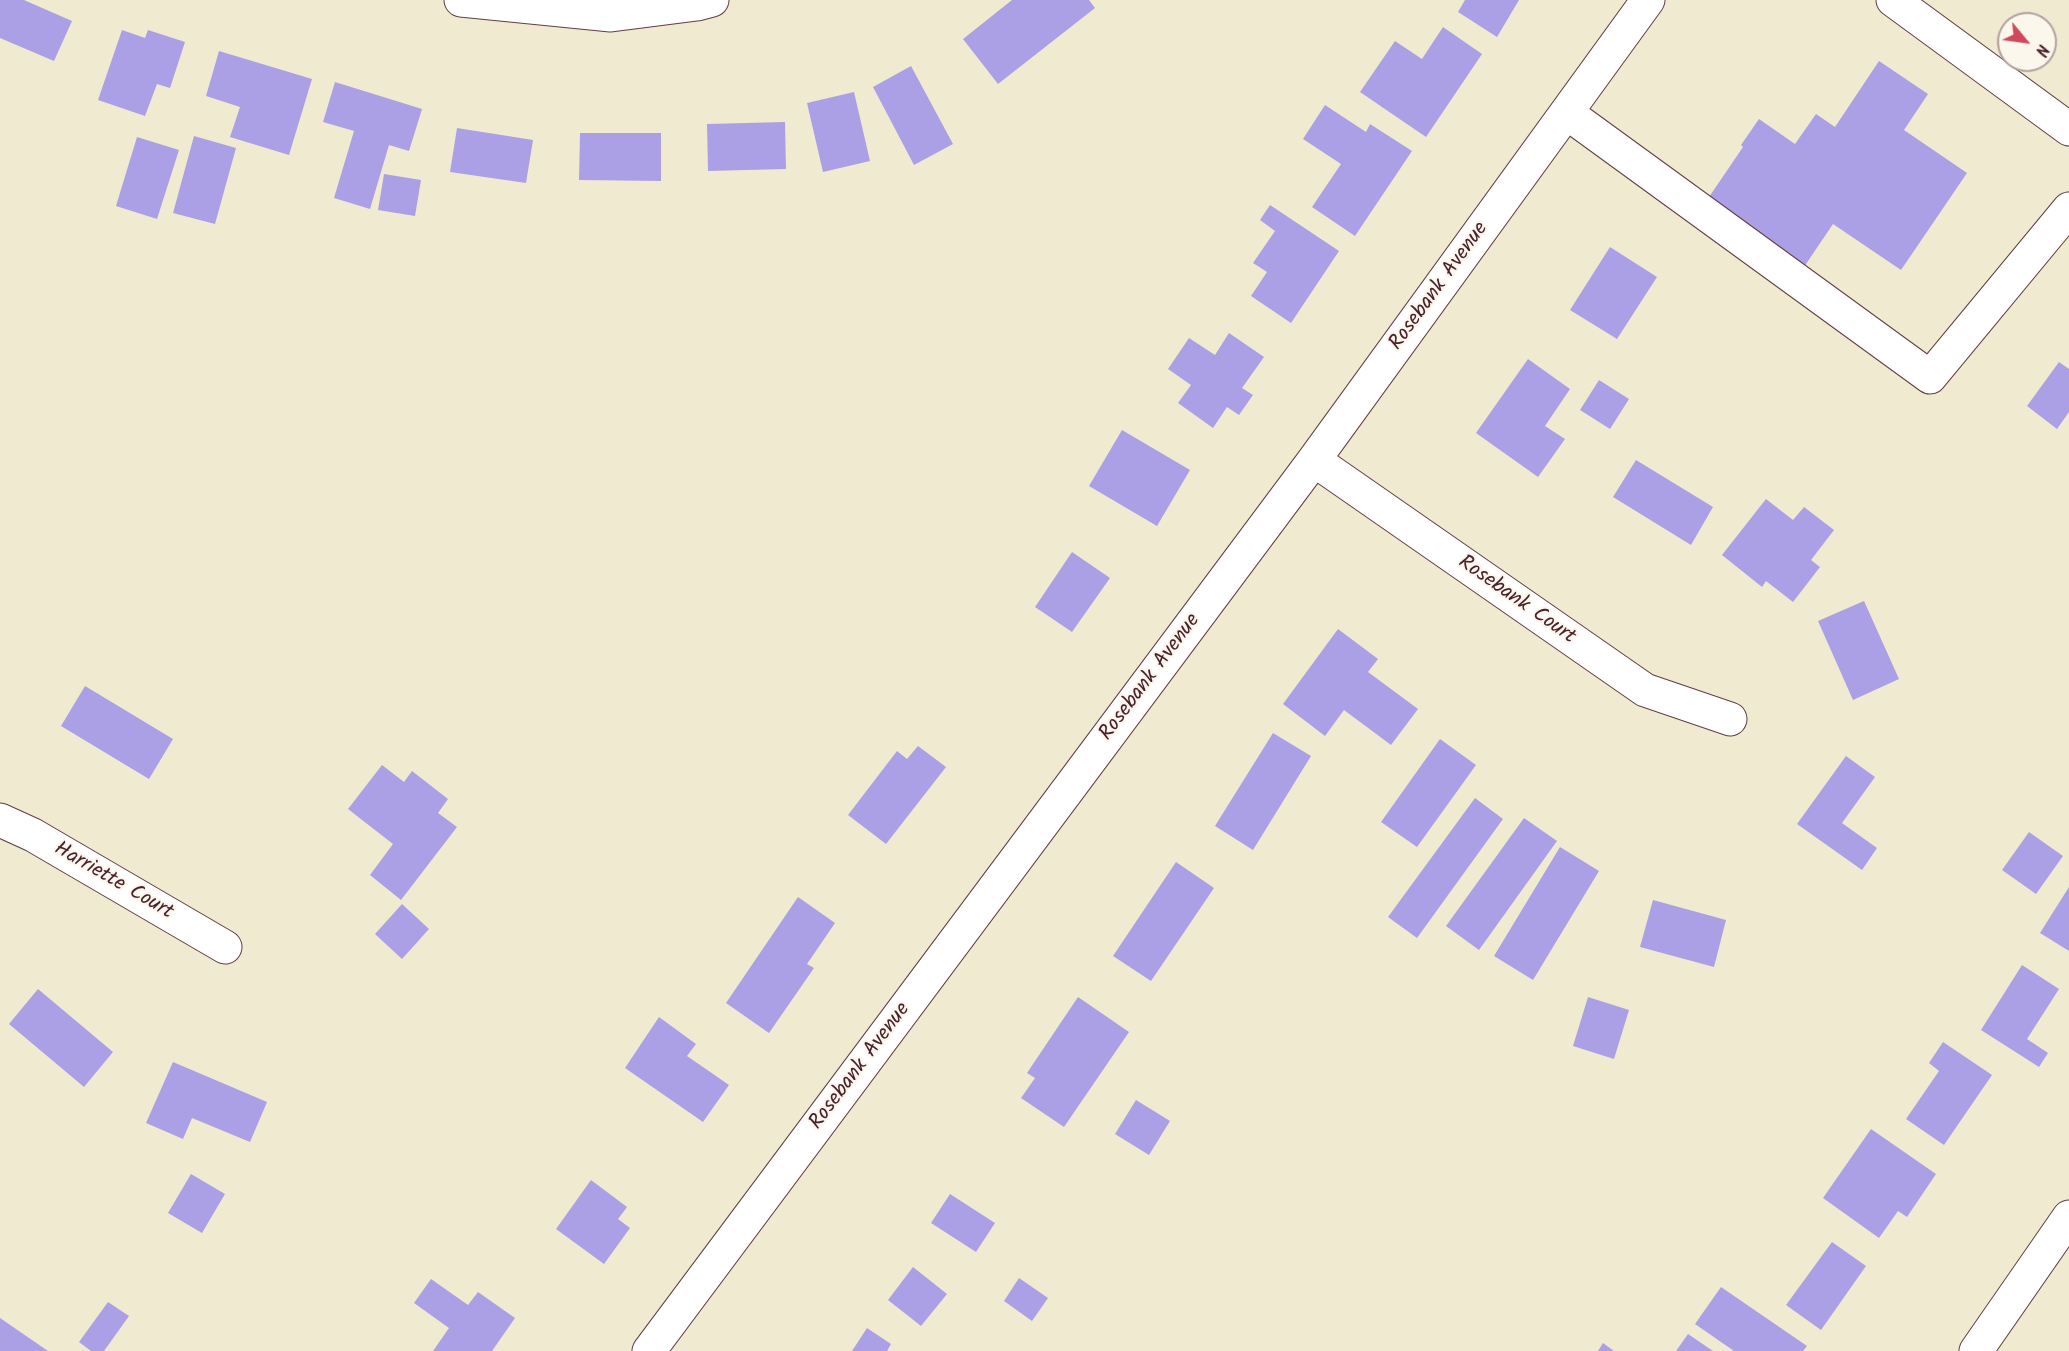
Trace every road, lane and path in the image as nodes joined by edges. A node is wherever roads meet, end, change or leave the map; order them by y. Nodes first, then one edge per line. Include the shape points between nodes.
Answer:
1 (461, 0) edge
2 (712, 0) edge
3 (1648, 0) edge
4 (1893, 0) edge
5 (1567, 113) junction
6 (2069, 129) edge
7 (2069, 209) edge
8 (1314, 460) junction
9 (1730, 719) dead end
10 (0, 820) edge
11 (225, 946) dead end
12 (2069, 1217) edge
13 (649, 1351) edge
14 (1976, 1351) edge

1 - 2 street via 611,15
3 - 5 street, Rosebank Avenue
4 - 6 street
5 - 7 street via 1930,377
5 - 8 street, Rosebank Avenue
8 - 9 street, Rosebank Court via 1645,690
8 - 13 street, Rosebank Avenue
10 - 11 street, Harriette Court via 33,835
12 - 14 street

